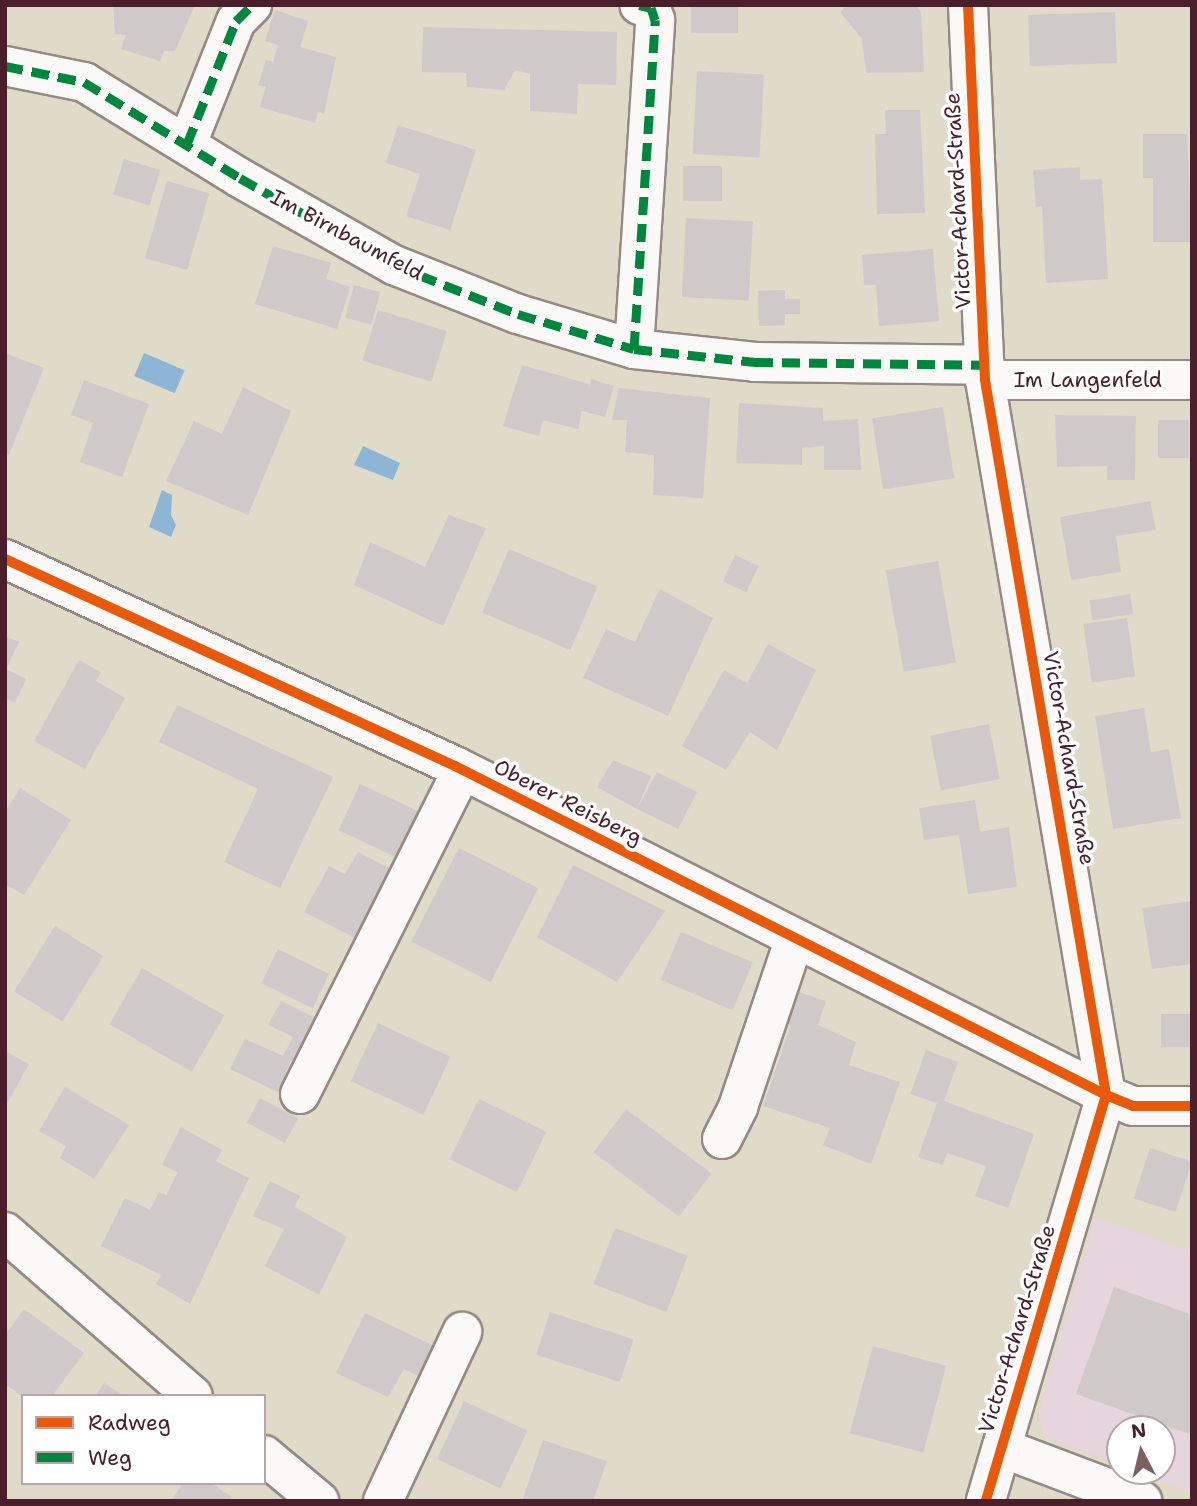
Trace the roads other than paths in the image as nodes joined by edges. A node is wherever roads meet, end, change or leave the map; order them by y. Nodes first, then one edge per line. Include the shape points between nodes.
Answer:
1 (252, 5) edge
2 (639, 5) edge
3 (968, 5) edge
4 (5, 66) edge
5 (187, 144) junction
6 (635, 349) junction
7 (985, 372) junction
8 (1192, 380) edge
9 (5, 559) edge
10 (462, 770) junction
11 (795, 938) junction
12 (300, 1094) dead end
13 (1106, 1095) junction
14 (1192, 1106) edge
15 (722, 1139) dead end
16 (5, 1232) edge
17 (461, 1332) dead end
18 (191, 1394) edge
19 (1002, 1448) junction
20 (266, 1457) edge
21 (319, 1501) edge
22 (383, 1501) edge
23 (986, 1501) edge
24 (1142, 1501) edge

1 - 5 street via 236,21
2 - 6 street via 651,8 655,20
3 - 7 street, Victor-Achard-Straße
4 - 5 street, Im Birnbaumfeld via 84,82
5 - 6 street, Im Birnbaumfeld via 394,265 518,313
6 - 7 street, Im Birnbaumfeld via 755,362
7 - 8 street, Im Langenfeld
7 - 13 street, Victor-Achard-Straße
9 - 10 street, Oberer Reisberg
10 - 11 street, Oberer Reisberg
10 - 12 street
11 - 13 street, Oberer Reisberg
11 - 15 street via 738,1107
13 - 14 street, Oberer Reisberg via 1133,1106
13 - 19 street, Victor-Achard-Straße
16 - 18 street
17 - 22 street
19 - 23 street, Victor-Achard-Straße
19 - 24 street
20 - 21 street

